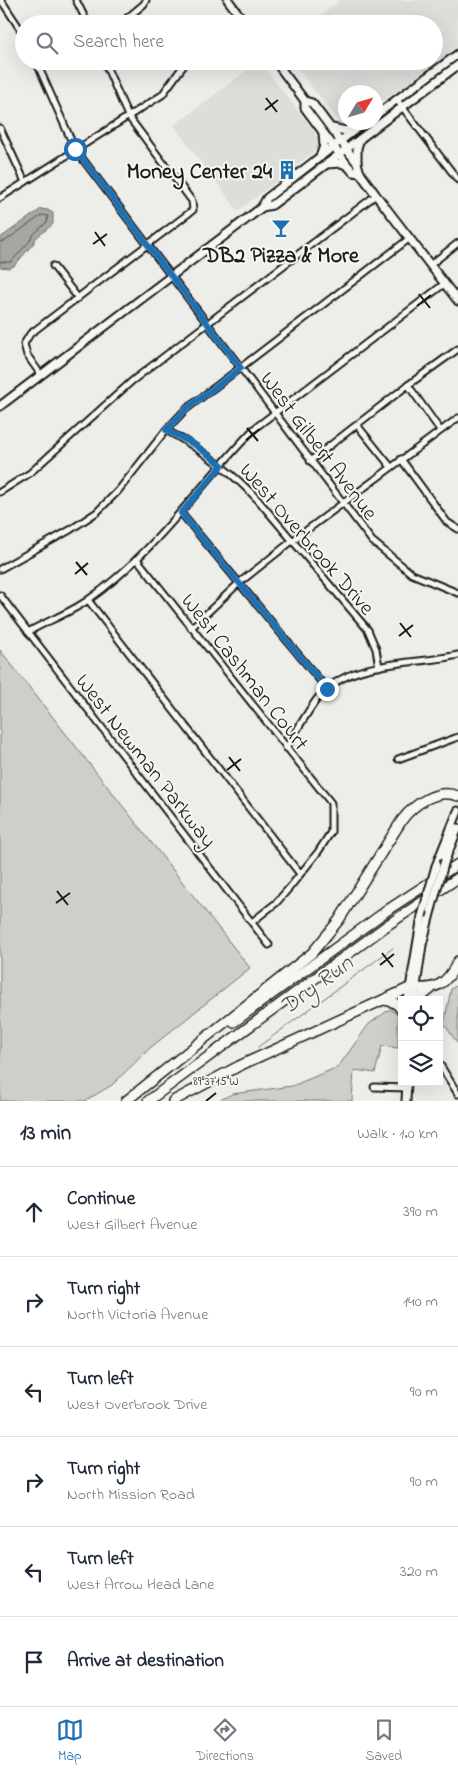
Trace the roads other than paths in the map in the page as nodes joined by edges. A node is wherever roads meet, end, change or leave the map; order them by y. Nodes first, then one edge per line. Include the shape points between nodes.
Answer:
1 (1, 0) edge
2 (76, 0) edge
3 (146, 0) edge
4 (228, 0) edge
5 (238, 14) edge
6 (84, 15) edge
7 (131, 15) edge
8 (15, 21) edge
9 (455, 57) edge
10 (443, 66) edge
11 (458, 66) edge
12 (40, 70) edge
13 (108, 70) edge
14 (180, 70) edge
15 (282, 70) edge
16 (437, 70) edge
17 (305, 100) junction
18 (397, 100) junction
19 (402, 107) junction
20 (383, 109) edge
21 (128, 116) junction
22 (0, 128) edge
23 (331, 128) junction
24 (338, 129) edge
25 (355, 130) edge
26 (322, 131) junction
27 (362, 136) junction
28 (341, 141) junction
29 (334, 146) junction
30 (347, 148) junction
31 (75, 149) junction
32 (339, 154) junction
33 (320, 157) junction
34 (358, 163) junction
35 (326, 164) junction
36 (350, 167) junction
37 (360, 173) junction
38 (458, 180) edge
39 (25, 182) junction
40 (376, 195) junction
41 (0, 198) edge
42 (262, 207) junction
43 (410, 238) junction
44 (458, 243) edge
45 (147, 244) junction
46 (430, 265) junction
47 (54, 266) dead end
48 (171, 276) junction
49 (444, 284) junction
50 (78, 298) junction
51 (458, 301) edge
52 (207, 323) junction
53 (458, 348) edge
54 (241, 368) junction
55 (41, 375) junction
56 (408, 384) junction
57 (0, 406) edge
58 (274, 413) junction
59 (458, 418) edge
60 (358, 425) junction
61 (166, 430) junction
62 (440, 430) junction
63 (401, 459) junction
64 (310, 460) junction
65 (222, 465) junction
66 (391, 467) junction
67 (0, 492) edge
68 (343, 504) junction
69 (181, 513) junction
70 (458, 529) edge
71 (292, 541) junction
72 (137, 559) junction
73 (0, 568) edge
74 (239, 582) junction
75 (458, 593) edge
76 (0, 596) edge
77 (88, 600) junction
78 (191, 628) junction
79 (28, 632) junction
80 (458, 655) edge
81 (379, 667) junction
82 (327, 689) junction
83 (458, 737) edge
84 (286, 748) junction
85 (398, 759) dead end
86 (455, 794) edge
87 (458, 811) edge
88 (458, 828) edge
89 (458, 864) edge
90 (300, 874) junction
91 (458, 878) edge
92 (252, 922) junction
93 (269, 945) dead end
94 (458, 961) edge
95 (434, 987) junction
96 (412, 989) junction
97 (409, 996) edge
98 (415, 996) edge
99 (421, 996) edge
100 (384, 1000) junction
101 (398, 1005) edge
102 (443, 1070) edge
103 (398, 1086) edge
104 (406, 1086) edge
105 (374, 1087) dead end
106 (458, 1094) edge
107 (126, 1101) edge
108 (148, 1101) edge
109 (174, 1101) edge
110 (405, 1101) edge

1 - 8 street
2 - 6 street
3 - 7 street
4 - 5 main road
9 - 10 main road
9 - 11 street
11 - 19 main road
12 - 31 street, West Gilbert Avenue
13 - 21 street
14 - 21 street via 162,95
15 - 17 main road
16 - 18 main road
17 - 23 main road via 312,103
17 - 26 main road via 305,108
18 - 19 street
18 - 20 main road
19 - 27 main road
19 - 38 street
21 - 31 street
21 - 45 street via 192,201 193,210
22 - 39 street
23 - 24 main road
23 - 28 main road
25 - 28 main road
26 - 29 main road
26 - 33 main road via 324,146
27 - 30 main road
27 - 34 main road via 356,148
28 - 29 main road
28 - 30 main road
29 - 32 main road
29 - 33 main road
30 - 32 main road
30 - 34 main road
31 - 39 street
31 - 45 street, West Gilbert Avenue
32 - 35 main road
32 - 36 main road
33 - 42 main road via 267,198
34 - 37 main road
35 - 36 main road via 342,163
35 - 42 main road via 272,205
36 - 37 main road via 353,172
37 - 40 main road
39 - 41 street
40 - 43 main road
40 - 52 street
42 - 48 main road
43 - 46 main road
43 - 54 street
44 - 46 street
45 - 48 street, West Gilbert Avenue
45 - 50 street
46 - 49 main road
47 - 50 street
48 - 52 street, West Gilbert Avenue
48 - 55 main road
49 - 51 main road
49 - 58 street
50 - 55 street via 30,334 24,344 27,355
52 - 54 street, West Gilbert Avenue
52 - 67 street via 132,381 30,473
53 - 56 street
54 - 58 street, West Gilbert Avenue
54 - 61 street via 185,410
55 - 57 main road
56 - 60 street
56 - 62 street
58 - 64 street, West Gilbert Avenue
58 - 65 street via 255,428
59 - 62 street
60 - 64 street
60 - 66 street
61 - 65 street, West Overbrook Drive via 195,445
61 - 73 street via 118,491 97,512
62 - 63 street
63 - 66 street
63 - 70 street via 447,522
64 - 68 street, West Gilbert Avenue
65 - 69 street
65 - 71 street, West Overbrook Drive via 258,500
66 - 68 street
68 - 71 street
68 - 75 street, West Gilbert Avenue via 372,542 412,574
69 - 72 street
69 - 74 street
71 - 74 street
71 - 81 street, West Overbrook Drive via 368,630
72 - 77 street
72 - 78 street, West Cashman Court
74 - 78 street
74 - 82 street
76 - 79 street, West Newman Parkway
77 - 79 street
77 - 90 street
78 - 84 street, West Cashman Court
79 - 92 street, West Newman Parkway
80 - 81 street
81 - 82 street via 344,676
82 - 84 street
83 - 85 street
84 - 90 street, West Cashman Court via 331,803 331,832
86 - 107 highway via 427,799 406,815 339,920 312,953
87 - 96 main road, bridge via 436,866 422,916
88 - 96 main road, bridge via 445,860
89 - 107 highway via 388,909
90 - 92 street via 276,903
91 - 108 highway via 395,919
92 - 93 street, West Newman Parkway
94 - 95 highway via 447,978
95 - 96 highway
95 - 99 highway
96 - 97 main road
96 - 98 main road
96 - 100 highway
100 - 101 highway
100 - 109 highway via 240,1066
102 - 106 street
103 - 105 street
104 - 110 main road

